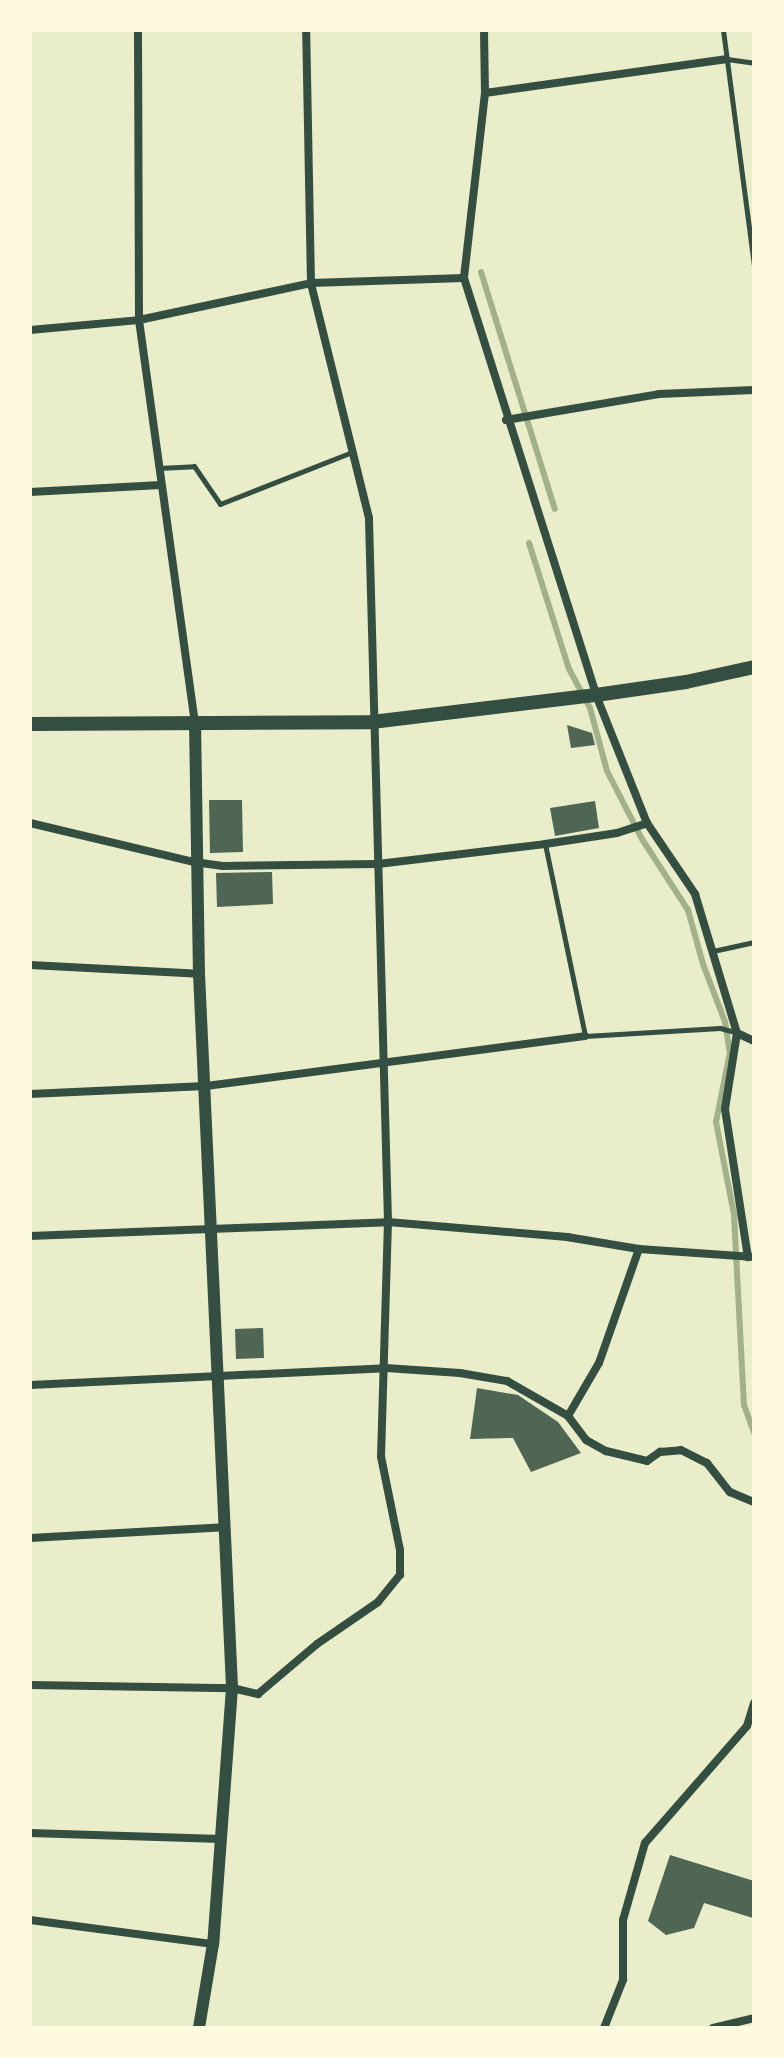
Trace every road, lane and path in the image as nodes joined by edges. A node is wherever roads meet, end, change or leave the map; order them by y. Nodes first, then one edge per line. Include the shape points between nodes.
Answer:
1 (138, 30) edge
2 (306, 30) edge
3 (484, 30) edge
4 (723, 30) edge
5 (726, 59) junction
6 (754, 63) edge
7 (485, 93) junction
8 (754, 267) edge
9 (464, 278) junction
10 (311, 283) junction
11 (139, 320) junction
12 (30, 330) edge
13 (754, 390) edge
14 (506, 420) junction
15 (353, 452) junction
16 (158, 468) junction
17 (161, 485) junction
18 (30, 492) edge
19 (754, 667) edge
20 (596, 695) junction
21 (195, 721) junction
22 (372, 722) junction
23 (30, 724) edge
24 (30, 823) edge
25 (644, 824) junction
26 (545, 844) junction
27 (194, 862) junction
28 (378, 864) junction
29 (754, 942) edge
30 (712, 952) junction
31 (30, 965) edge
32 (199, 974) junction
33 (733, 1031) junction
34 (585, 1036) junction
35 (754, 1041) edge
36 (385, 1062) junction
37 (206, 1086) junction
38 (30, 1094) edge
39 (388, 1222) junction
40 (211, 1228) junction
41 (30, 1236) edge
42 (639, 1249) junction
43 (747, 1257) edge
44 (386, 1368) junction
45 (217, 1376) junction
46 (30, 1385) edge
47 (568, 1416) junction
48 (754, 1502) edge
49 (224, 1527) junction
50 (30, 1538) edge
51 (30, 1685) edge
52 (232, 1688) junction
53 (754, 1703) edge
54 (30, 1833) edge
55 (221, 1839) junction
56 (30, 1920) edge
57 (213, 1944) junction
58 (754, 2018) edge
59 (199, 2028) edge
60 (604, 2028) edge
61 (713, 2028) edge

1 - 11 street
2 - 10 street
3 - 7 street
4 - 5 lane
5 - 6 lane
5 - 7 street
5 - 8 lane
7 - 9 street
9 - 10 street
9 - 14 street
10 - 11 street
10 - 15 street
11 - 12 street
11 - 16 street
13 - 14 street via 659,394
14 - 20 street
15 - 16 lane via 220,504 194,466
15 - 22 street via 369,518
16 - 17 street
17 - 18 street
17 - 21 street
19 - 20 main road
20 - 22 main road
20 - 25 street
21 - 22 main road
21 - 23 main road
21 - 27 street
22 - 28 street
24 - 27 street
25 - 26 street
25 - 30 street via 695,894
26 - 28 street
26 - 34 lane
27 - 28 street
27 - 32 street
28 - 36 street
29 - 30 lane
30 - 33 street
31 - 32 street
32 - 37 street
33 - 34 lane
33 - 35 street
33 - 43 street via 725,1109
34 - 36 street
36 - 37 street
36 - 39 street
37 - 38 street
37 - 40 street
39 - 40 street
39 - 42 street via 567,1237
39 - 44 street
40 - 41 street
40 - 45 street
42 - 43 street
42 - 47 street via 599,1363
44 - 45 street
44 - 47 street via 507,1381
44 - 52 street via 381,1457 400,1575 378,1602 258,1694
45 - 46 street
45 - 49 street
47 - 48 street via 586,1440 606,1451 647,1461 660,1452 681,1450 707,1463 730,1492
49 - 50 street
49 - 52 street
51 - 52 street
52 - 55 street
53 - 60 street via 747,1726 645,1843 623,1920 623,1980
54 - 55 street
55 - 57 street
56 - 57 street
57 - 59 street
58 - 61 street

